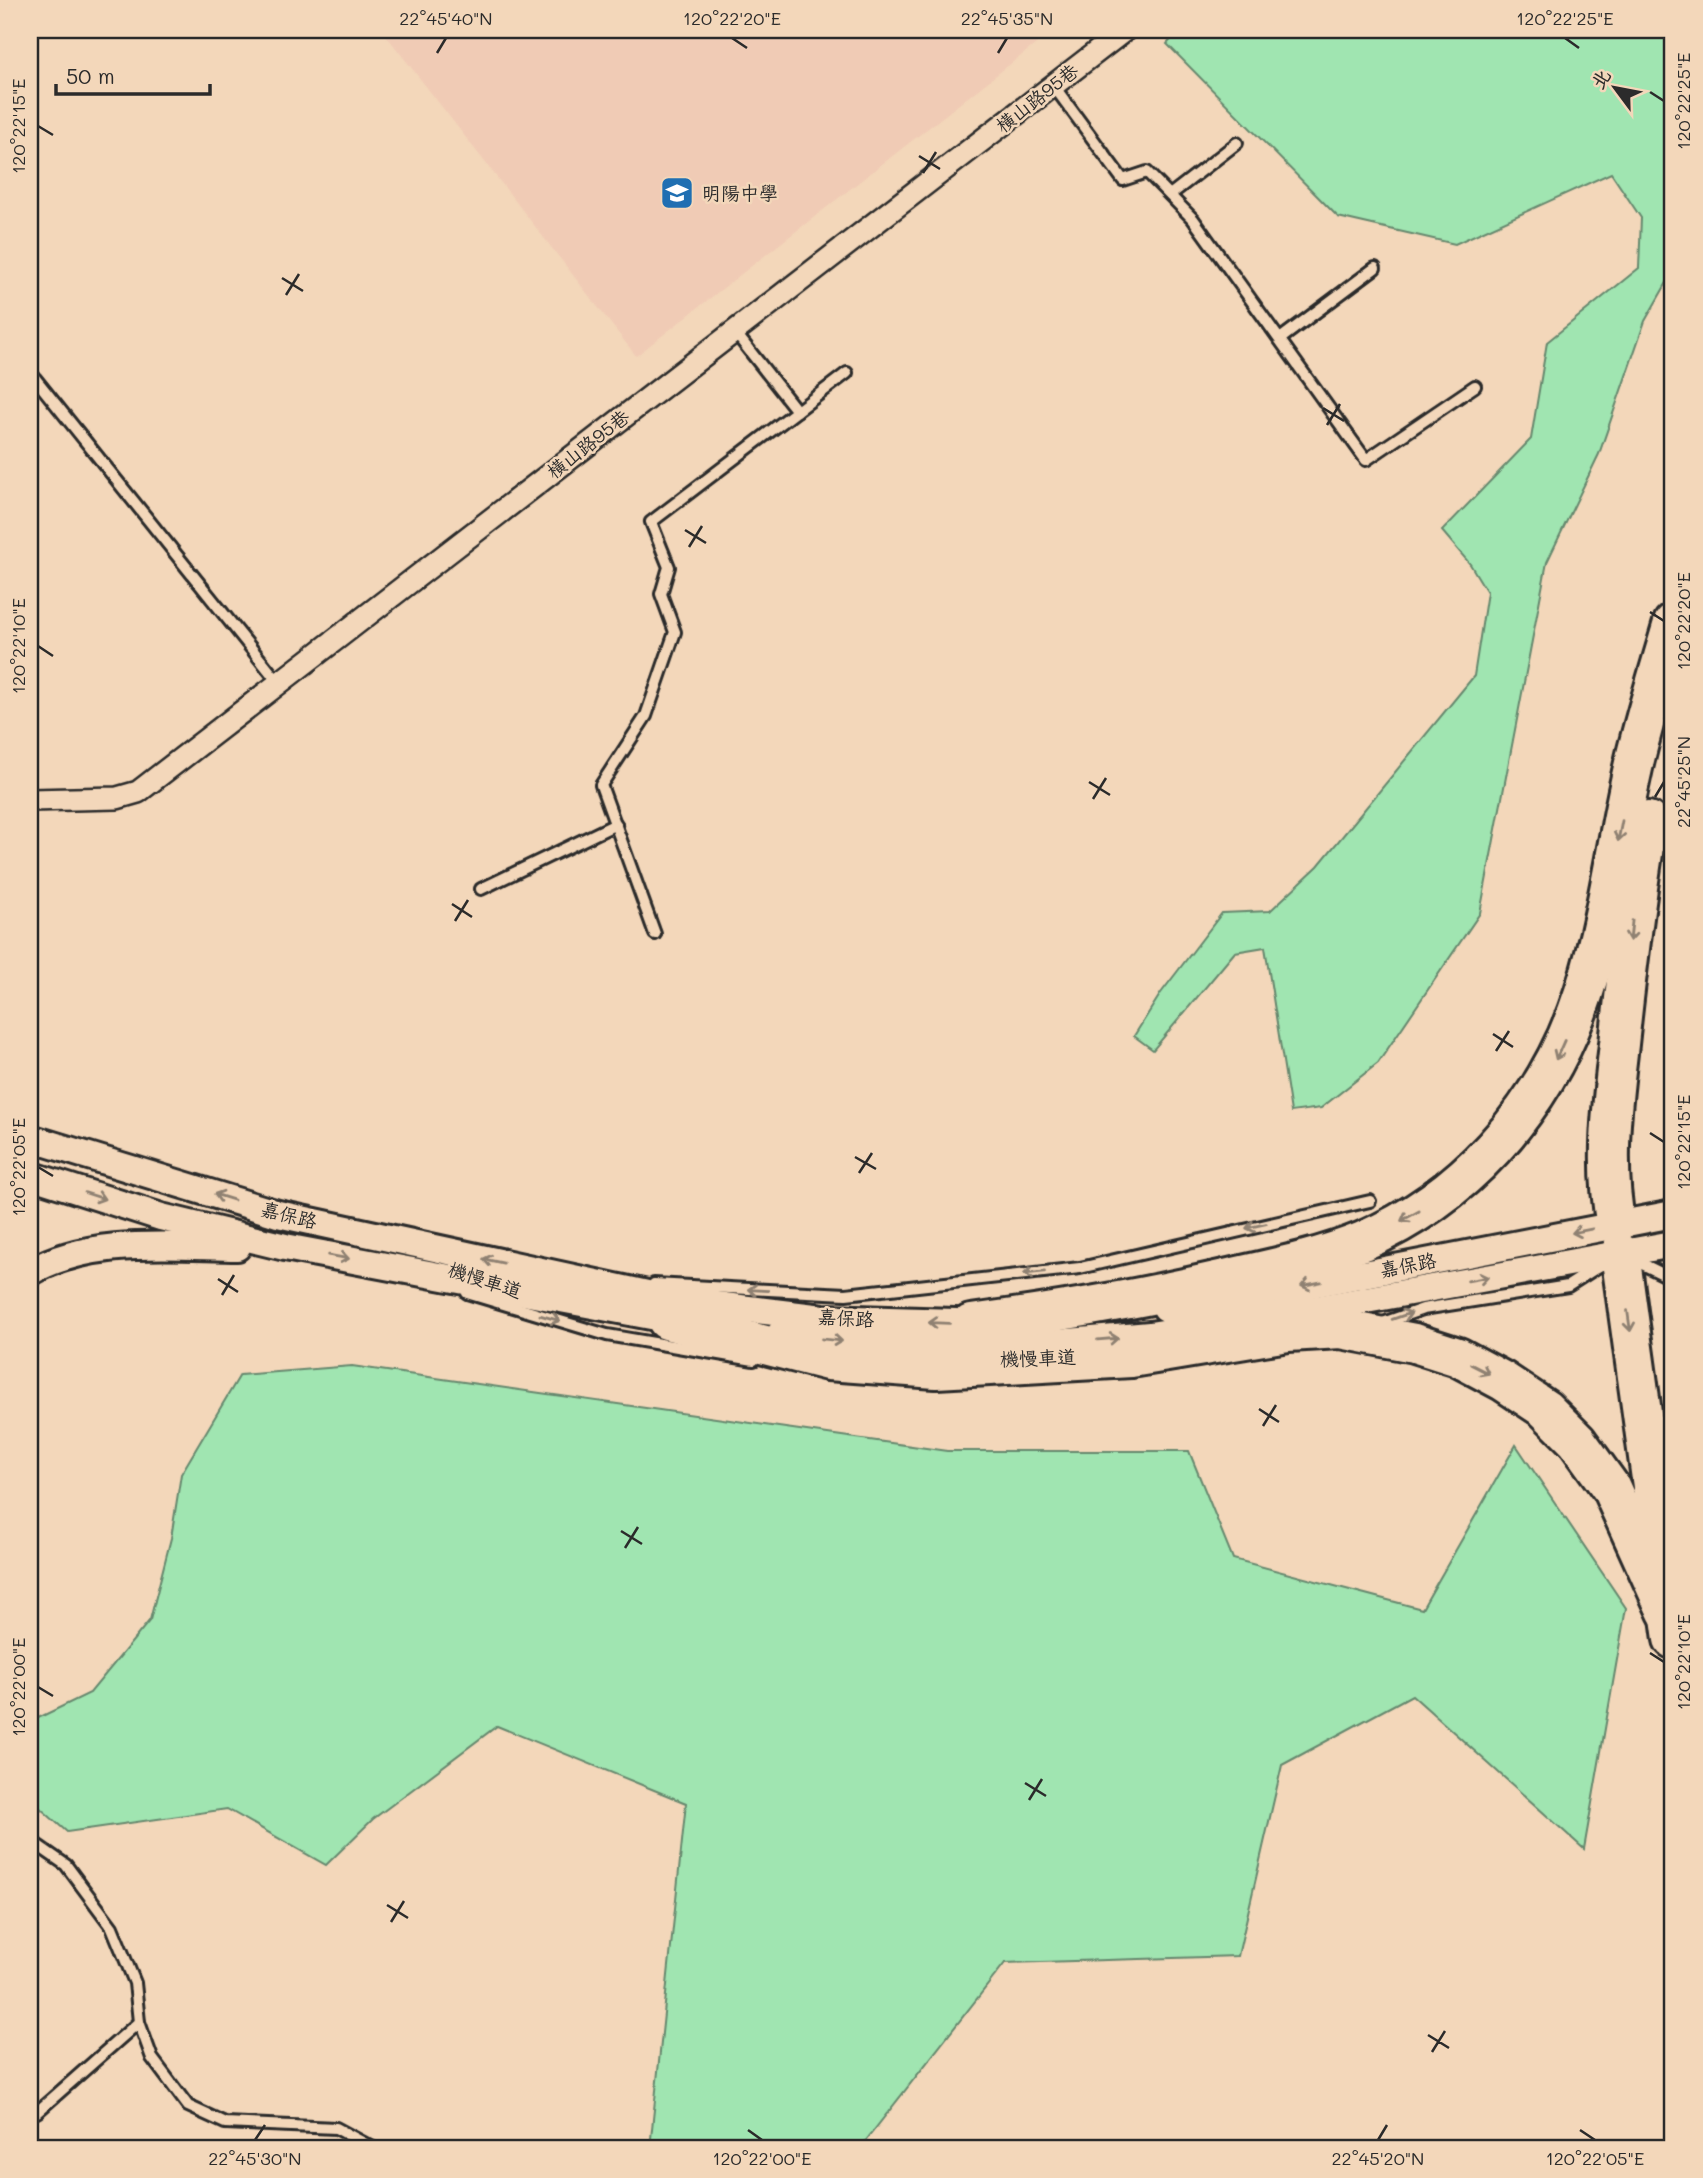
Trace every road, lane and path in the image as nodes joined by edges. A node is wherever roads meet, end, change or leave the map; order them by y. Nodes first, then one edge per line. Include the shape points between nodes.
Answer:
1 (1125, 30) edge
2 (1053, 85) junction
3 (1237, 143) dead end
4 (1170, 195) junction
5 (1375, 268) dead end
6 (734, 331) junction
7 (1280, 339) junction
8 (30, 372) edge
9 (847, 373) dead end
10 (1475, 386) dead end
11 (797, 411) junction
12 (1673, 623) edge
13 (1673, 670) edge
14 (279, 683) junction
15 (30, 800) edge
16 (616, 824) junction
17 (481, 889) dead end
18 (655, 934) dead end
19 (30, 1119) edge
20 (30, 1138) edge
21 (127, 1168) junction
22 (30, 1175) edge
23 (1370, 1200) dead end
24 (1673, 1214) edge
25 (1618, 1239) junction
26 (1673, 1244) edge
27 (285, 1247) junction
28 (392, 1267) junction
29 (30, 1272) edge
30 (1673, 1279) edge
31 (584, 1281) junction
32 (667, 1320) junction
33 (971, 1324) junction
34 (1359, 1331) junction
35 (1309, 1344) dead end
36 (771, 1362) dead end
37 (785, 1364) dead end
38 (1136, 1370) dead end
39 (1110, 1372) dead end
40 (1019, 1377) dead end
41 (1670, 1625) edge
42 (30, 1840) edge
43 (139, 2022) junction
44 (37, 2112) dead end
45 (373, 2148) edge

1 - 2 street, 橫山路95巷
2 - 4 lane via 1123,180 1147,172
2 - 6 street, 橫山路95巷
3 - 4 lane
4 - 7 lane via 1193,219
5 - 7 lane
6 - 11 lane
6 - 14 street, 橫山路95巷
7 - 10 lane via 1366,460
8 - 14 lane
9 - 11 lane
11 - 16 lane via 651,522 669,567 661,594 675,632 646,716 601,785
12 -> 33 highway via 1635,759 1577,1012 1551,1068 1522,1114 1470,1174 1417,1213 1349,1245 1273,1268 1114,1304
13 -> 25 highway via 1633,913 1614,1092 1609,1192
14 - 15 street, 橫山路95巷 via 138,792 117,798
16 - 17 lane
16 - 18 lane
19 - 21 street
20 - 21 street, 嘉保路
31 -> 21 street, 嘉保路 via 278,1214
22 -> 27 street, 嘉保路 via 161,1217
23 -> 31 lane via 1080,1268 846,1294
24 - 25 street, 嘉保路
25 - 26 street, 嘉保路
25 - 30 lane
32 -> 25 street, 嘉保路 via 881,1344 1023,1346 1150,1335 1280,1315
25 -> 33 street, 嘉保路 via 1215,1303
34 -> 25 lane via 1423,1308 1568,1286
25 -> 41 highway
27 -> 28 street, 嘉保路
27 - 29 street via 148,1245 94,1250 45,1263
28 - 32 street, 嘉保路
28 -> 36 lane, 機慢車道 via 607,1335
33 -> 31 street, 嘉保路 via 823,1318 675,1300
32 - 34 highway via 828,1361 936,1368 1131,1358 1288,1332
34 - 35 lane
34 -> 41 highway via 1458,1357 1545,1409 1577,1441 1611,1488
37 - 40 lane, 機慢車道 via 917,1377
38 - 39 lane
42 - 43 lane via 66,1865 111,1927 135,1983
43 - 44 lane
43 - 45 lane via 152,2057 188,2106 225,2123 336,2128

